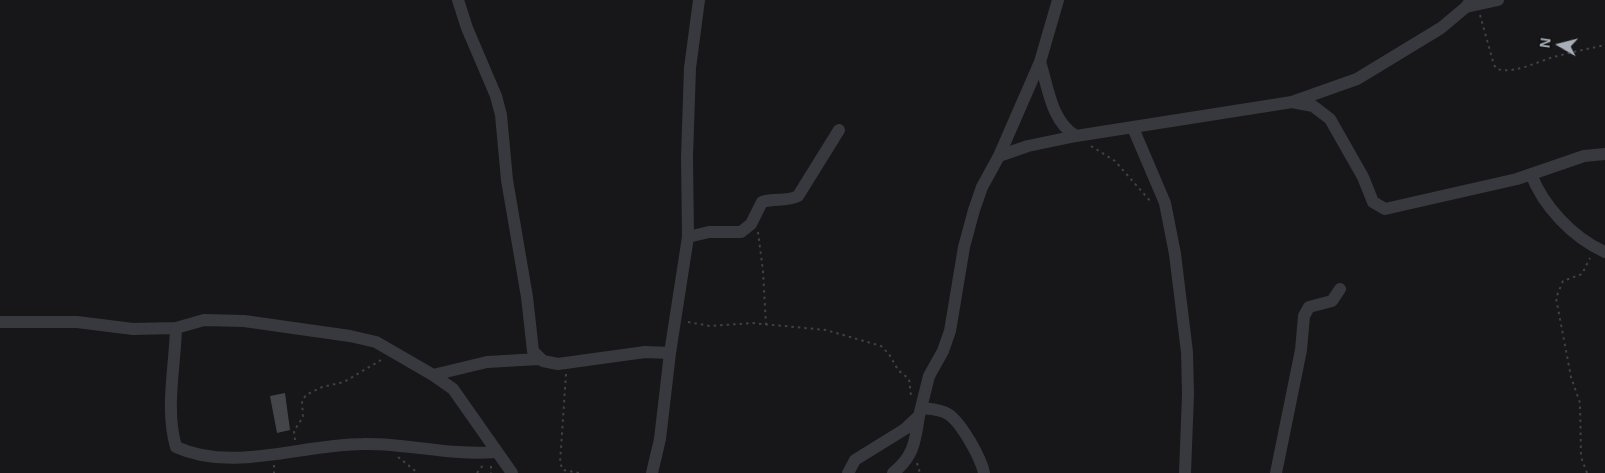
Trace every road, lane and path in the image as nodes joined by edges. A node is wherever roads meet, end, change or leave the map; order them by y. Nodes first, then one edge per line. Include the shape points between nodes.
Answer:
1 (458, 0) edge
2 (700, 0) edge
3 (1058, 0) edge
4 (1498, 0) edge
5 (1472, 4) edge
6 (1605, 45) edge
7 (1040, 62) junction
8 (1292, 102) junction
9 (1133, 128) junction
10 (839, 130) dead end
11 (1076, 136) junction
12 (1605, 154) edge
13 (999, 156) junction
14 (1531, 174) junction
15 (1154, 206) dead end
16 (754, 217) junction
17 (688, 237) junction
18 (1593, 246) junction
19 (1605, 252) edge
20 (1340, 289) dead end
21 (676, 319) junction
22 (0, 322) edge
23 (766, 324) junction
24 (176, 328) junction
25 (670, 353) junction
26 (397, 354) junction
27 (539, 359) junction
28 (558, 364) junction
29 (433, 375) junction
30 (920, 412) junction
31 (388, 446) junction
32 (298, 452) junction
33 (491, 455) junction
34 (418, 473) edge
35 (477, 473) edge
36 (512, 473) edge
37 (579, 473) edge
38 (652, 473) edge
39 (848, 473) edge
40 (893, 473) edge
41 (984, 473) edge
42 (1184, 473) edge
43 (1276, 473) edge
44 (1586, 473) edge

1 - 27 street via 501,115 507,180 527,297 529,328 533,351
2 - 17 street via 690,68
3 - 7 street
4 - 5 street
5 - 6 path via 1496,69 1514,70 1555,56
5 - 8 street via 1414,46 1357,79
7 - 11 street via 1051,102 1070,133
7 - 13 street
8 - 9 street
8 - 14 street via 1313,106 1330,119 1380,208 1392,209
9 - 11 street
9 - 42 street via 1165,203 1175,254 1187,352
10 - 16 street via 798,196 762,202
11 - 13 street
11 - 15 path via 1115,161
12 - 14 street via 1584,156
13 - 30 street via 974,210 964,247 950,331 929,376
14 - 18 street via 1551,210
16 - 17 street via 741,232 709,232
16 - 23 path via 761,242
17 - 21 street
18 - 19 street
18 - 44 path via 1586,269 1582,274 1563,281 1556,298 1571,377 1580,403 1581,457
20 - 43 street via 1332,301 1309,307 1304,316 1301,350
21 - 23 path via 710,326
21 - 25 street
22 - 24 street via 77,322 133,329
23 - 30 path via 826,330 881,346 898,370 909,379 910,390
24 - 26 street via 204,320 267,324 376,342
24 - 32 street via 171,391 172,434 176,447 205,457 234,459
25 - 28 street via 645,352
25 - 38 street via 660,439
26 - 29 street
26 - 32 path via 344,382 322,387 306,396 302,401 303,416 294,431
27 - 28 street
27 - 29 street via 486,362
28 - 37 path via 567,376 560,463 563,470
29 - 33 street via 453,389
30 - 39 street via 905,429 855,460
30 - 40 street via 909,458
30 - 41 street via 937,410 949,414 973,445
31 - 32 street via 350,444
31 - 33 street
31 - 34 path
33 - 35 path
33 - 36 street

